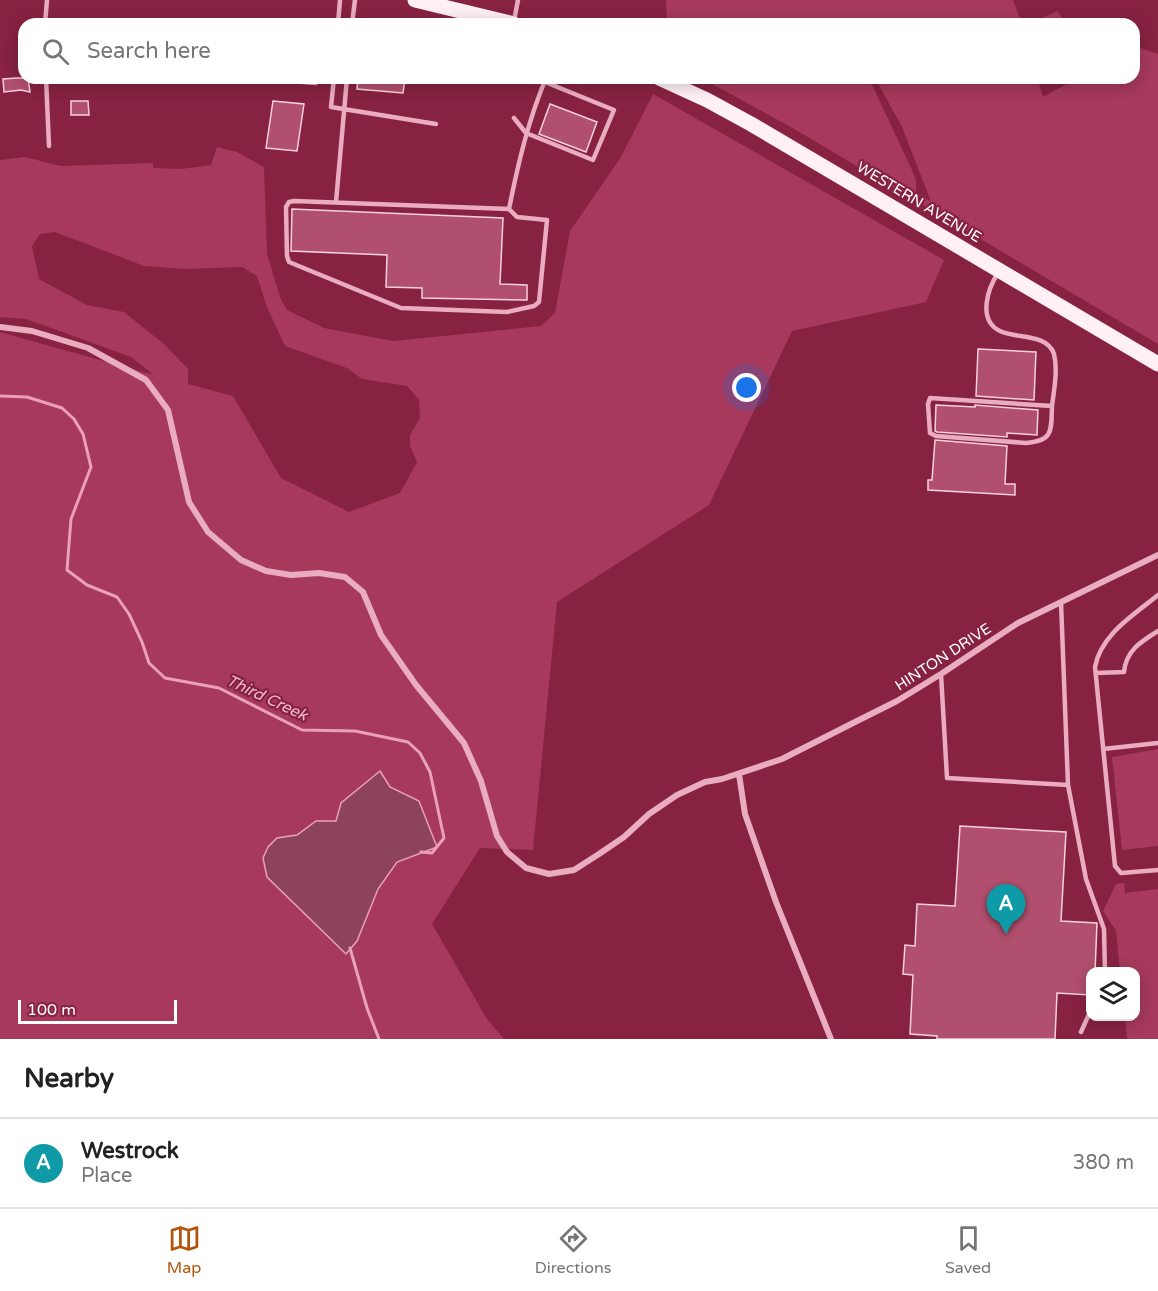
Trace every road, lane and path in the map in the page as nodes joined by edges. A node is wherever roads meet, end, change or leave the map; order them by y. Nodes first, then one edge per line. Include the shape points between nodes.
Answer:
1 (47, 0) edge
2 (340, 0) edge
3 (355, 0) edge
4 (415, 0) edge
5 (518, 0) edge
6 (46, 18) edge
7 (338, 18) edge
8 (353, 18) edge
9 (488, 18) edge
10 (514, 18) edge
11 (46, 84) edge
12 (333, 84) edge
13 (346, 84) edge
14 (544, 84) edge
15 (554, 84) edge
16 (672, 84) edge
17 (344, 109) junction
18 (514, 118) dead end
19 (436, 124) dead end
20 (526, 133) junction
21 (48, 146) dead end
22 (336, 202) junction
23 (509, 209) junction
24 (999, 270) junction
25 (0, 327) edge
26 (1158, 364) edge
27 (1052, 406) junction
28 (1158, 555) edge
29 (1158, 595) edge
30 (1061, 600) junction
31 (1158, 631) edge
32 (1096, 673) junction
33 (941, 674) junction
34 (1158, 743) edge
35 (1103, 749) junction
36 (739, 774) junction
37 (1068, 785) junction
38 (1158, 870) edge
39 (1105, 967) edge
40 (1086, 1021) edge
41 (1082, 1032) dead end
42 (831, 1039) edge

1 - 6 lane
2 - 7 lane
3 - 8 lane
4 - 9 main road
5 - 10 lane
11 - 21 lane
12 - 17 lane via 331,107
13 - 17 lane
14 - 20 lane
15 - 20 lane via 614,110 593,160
16 - 24 main road, WESTERN AVENUE via 751,124
17 - 19 lane
17 - 22 lane
18 - 20 lane
20 - 23 lane
22 - 23 lane
22 - 23 lane via 289,202 289,262 401,308 507,312 539,302 547,220 517,217
24 - 26 main road, WESTERN AVENUE
24 - 27 lane via 987,301 988,319 998,331 1043,341 1050,347 1055,378
25 - 36 street, HINTON DRIVE via 32,331 88,348 146,380 168,410 189,502 208,532 241,560 266,571 345,577 363,592 381,635 464,743 481,781 497,836 507,852 526,868 549,874 574,870 677,795 705,782
27 - 27 lane via 930,398 928,428 936,436 1039,442 1051,430
28 - 30 street, HINTON DRIVE
29 - 32 lane via 1107,637 1097,654
30 - 33 street, HINTON DRIVE via 1018,622
30 - 37 lane
31 - 32 lane via 1130,652 1124,672
32 - 35 lane
33 - 36 street, HINTON DRIVE via 897,701 782,759
33 - 37 lane via 947,778
34 - 35 lane
35 - 38 lane via 1115,866 1121,873
36 - 42 street via 745,814
37 - 39 lane via 1086,879 1104,928
40 - 41 lane

